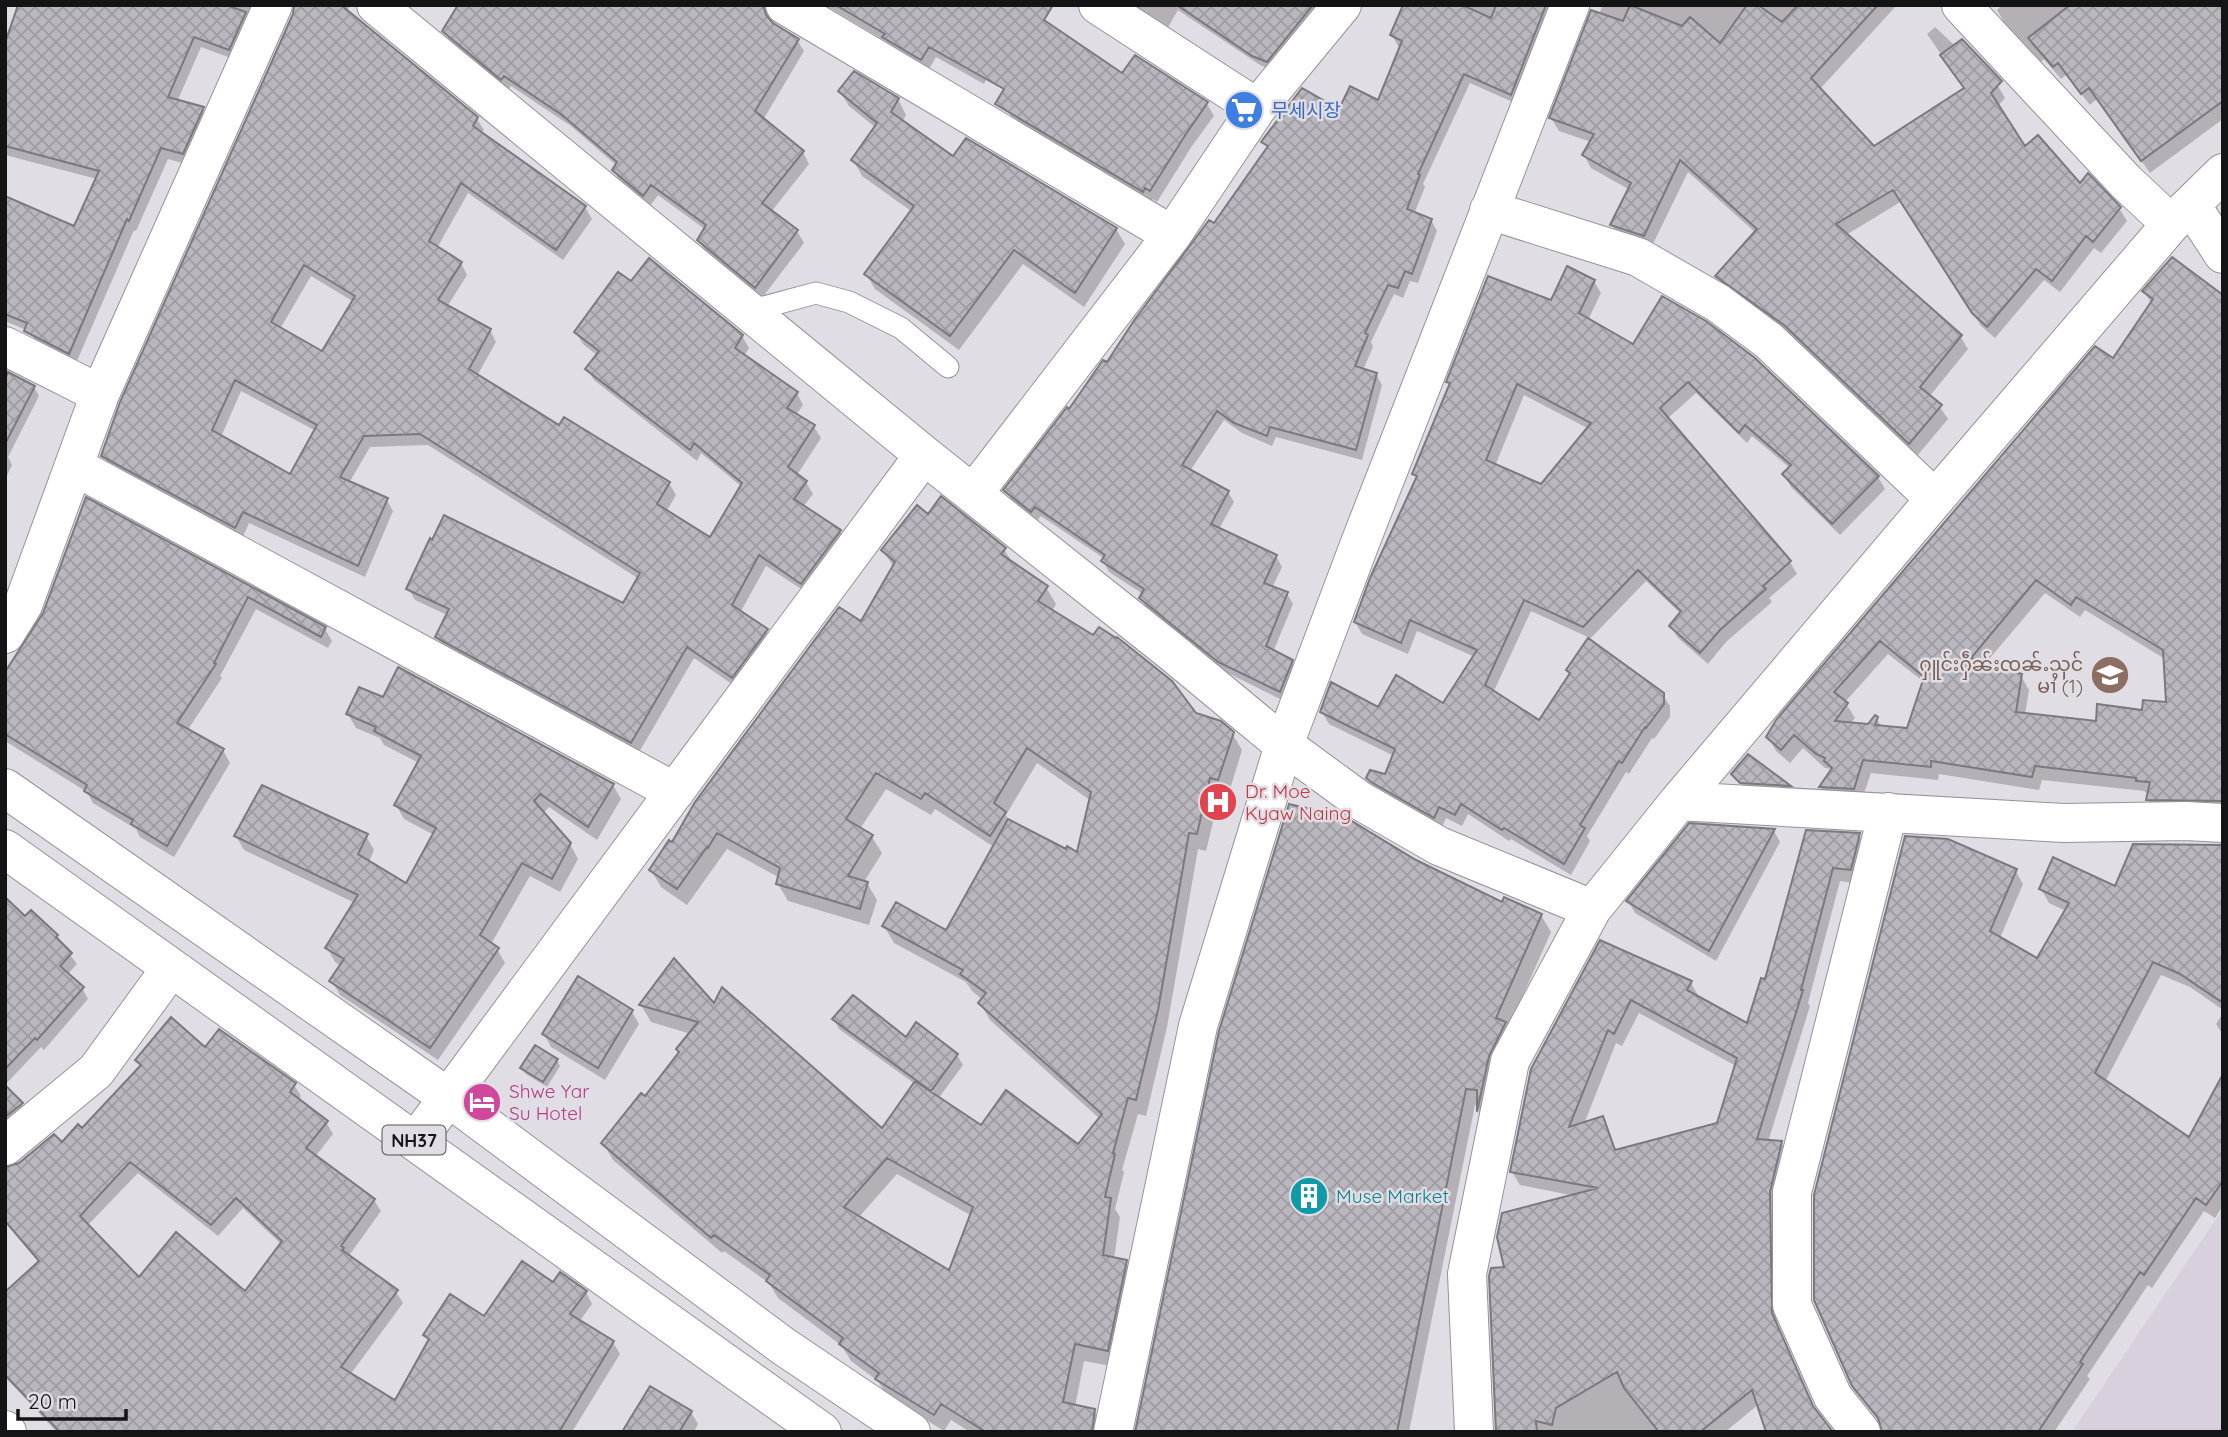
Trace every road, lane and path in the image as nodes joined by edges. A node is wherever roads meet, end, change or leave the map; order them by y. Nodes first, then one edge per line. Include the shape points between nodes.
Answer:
1 (273, 5) edge
2 (376, 5) edge
3 (785, 5) edge
4 (1098, 5) edge
5 (1342, 5) edge
6 (1570, 5) edge
7 (1961, 5) edge
8 (1257, 108) junction
9 (2223, 173) edge
10 (1489, 210) junction
11 (2181, 214) junction
12 (1172, 235) junction
13 (2223, 254) edge
14 (749, 311) junction
15 (5, 346) edge
16 (948, 367) dead end
17 (100, 394) junction
18 (924, 455) junction
19 (74, 466) junction
20 (973, 494) junction
21 (1935, 499) junction
22 (5, 634) edge
23 (1284, 745) junction
24 (5, 789) edge
25 (675, 792) junction
26 (1679, 801) junction
27 (1888, 812) junction
28 (2223, 823) edge
29 (5, 849) edge
30 (1592, 909) junction
31 (171, 968) junction
32 (449, 1098) junction
33 (416, 1141) junction
34 (5, 1146) edge
35 (822, 1432) edge
36 (911, 1432) edge
37 (1114, 1432) edge
38 (1474, 1432) edge
39 (1861, 1432) edge

1 - 17 main road
2 - 14 main road
3 - 12 main road
4 - 8 main road
5 - 8 main road
6 - 10 main road
7 - 11 main road via 2125,181
8 - 12 main road
9 - 11 main road
10 - 21 main road via 1638,257 1718,303 1769,341
10 - 23 main road
11 - 13 main road
11 - 21 main road
12 - 20 main road
14 - 16 lane via 816,293 849,302 901,328
14 - 18 main road
15 - 17 main road
17 - 19 main road
18 - 20 main road
18 - 25 main road
19 - 22 main road via 23,606
19 - 25 main road
20 - 23 main road
21 - 26 main road
23 - 30 main road via 1359,800 1439,846
23 - 37 main road via 1198,1026
24 - 32 main road, NH37
25 - 32 main road
26 - 27 main road
26 - 30 main road
27 - 28 main road via 2064,823
27 - 39 main road via 1792,1192 1792,1305 1833,1397
29 - 31 main road, NH37
30 - 38 main road via 1510,1061 1467,1274
31 - 33 main road, NH37
31 - 34 main road via 96,1072
32 - 33 main road
32 - 36 main road, NH37 via 783,1346
33 - 35 main road, NH37

